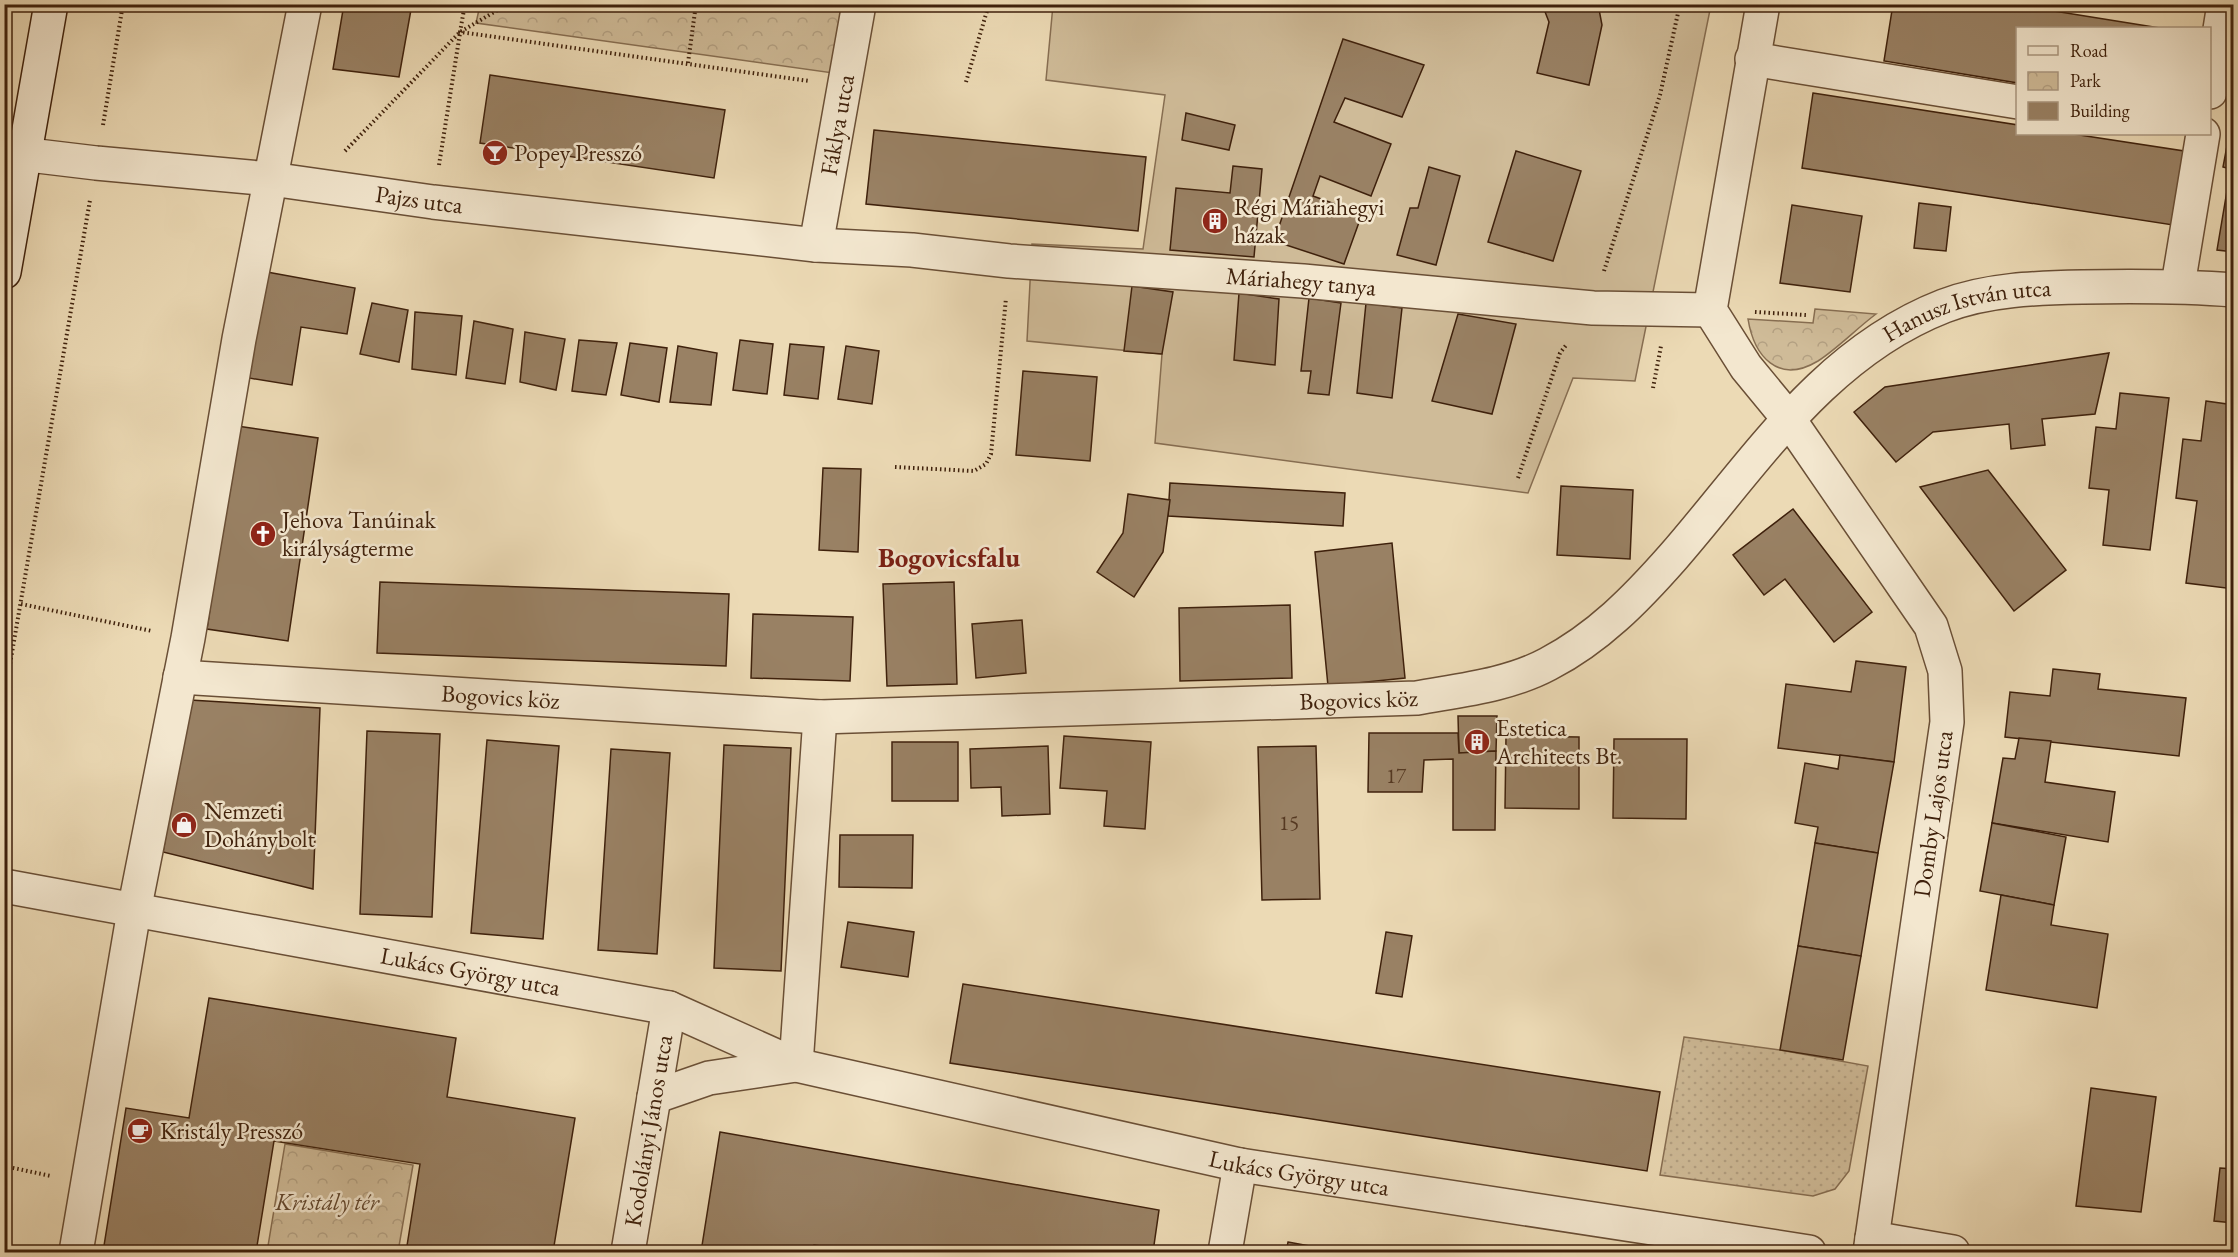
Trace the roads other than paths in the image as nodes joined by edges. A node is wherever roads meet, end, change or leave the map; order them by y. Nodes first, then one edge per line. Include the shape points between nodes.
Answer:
1 (51, 4) edge
2 (305, 4) edge
3 (859, 4) edge
4 (1762, 4) edge
5 (2224, 4) edge
6 (1752, 58) junction
7 (2211, 86) edge
8 (2016, 102) edge
9 (2202, 135) edge
10 (14, 153) edge
11 (271, 179) junction
12 (816, 245) junction
13 (4, 272) edge
14 (2178, 285) junction
15 (2234, 290) edge
16 (1710, 310) junction
17 (1788, 418) junction
18 (180, 677) junction
19 (820, 717) junction
20 (4, 886) edge
21 (134, 911) junction
22 (669, 1008) junction
23 (796, 1065) junction
24 (654, 1097) junction
25 (1240, 1165) junction
26 (1871, 1245) edge
27 (76, 1252) edge
28 (628, 1252) edge
29 (1225, 1252) edge
30 (1809, 1252) edge
31 (1953, 1252) edge

1 - 10 street
2 - 11 street
3 - 12 street, Fáklya utca
4 - 6 street
5 - 7 street
6 - 8 street
6 - 16 street
9 - 14 street
10 - 11 street, Pajzs utca
10 - 13 street
11 - 12 street, Pajzs utca via 433,202
11 - 18 street
12 - 16 street, Máriahegy tanya via 912,249 1009,261 1303,281 1593,308
14 - 15 street, Hanusz István utca
14 - 17 street, Hanusz István utca via 2032,288 1946,305 1888,333 1858,354
16 - 17 street, Domby Lajos utca via 1746,367
17 - 19 street, Bogovics köz via 1643,592 1599,633 1547,665 1487,686 1417,698
17 - 26 street, Domby Lajos utca via 1931,626 1945,672 1947,722
18 - 19 street, Bogovics köz
18 - 21 street
19 - 23 street
20 - 21 street, Lukács György utca
21 - 22 street, Lukács György utca
21 - 27 street
22 - 23 street, Lukács György utca
22 - 24 street, Kodolányi János utca
23 - 24 street, Lukács György utca via 710,1078
23 - 25 street, Lukács György utca
24 - 28 street, Kodolányi János utca
25 - 29 street
25 - 30 street, Lukács György utca
26 - 31 street

